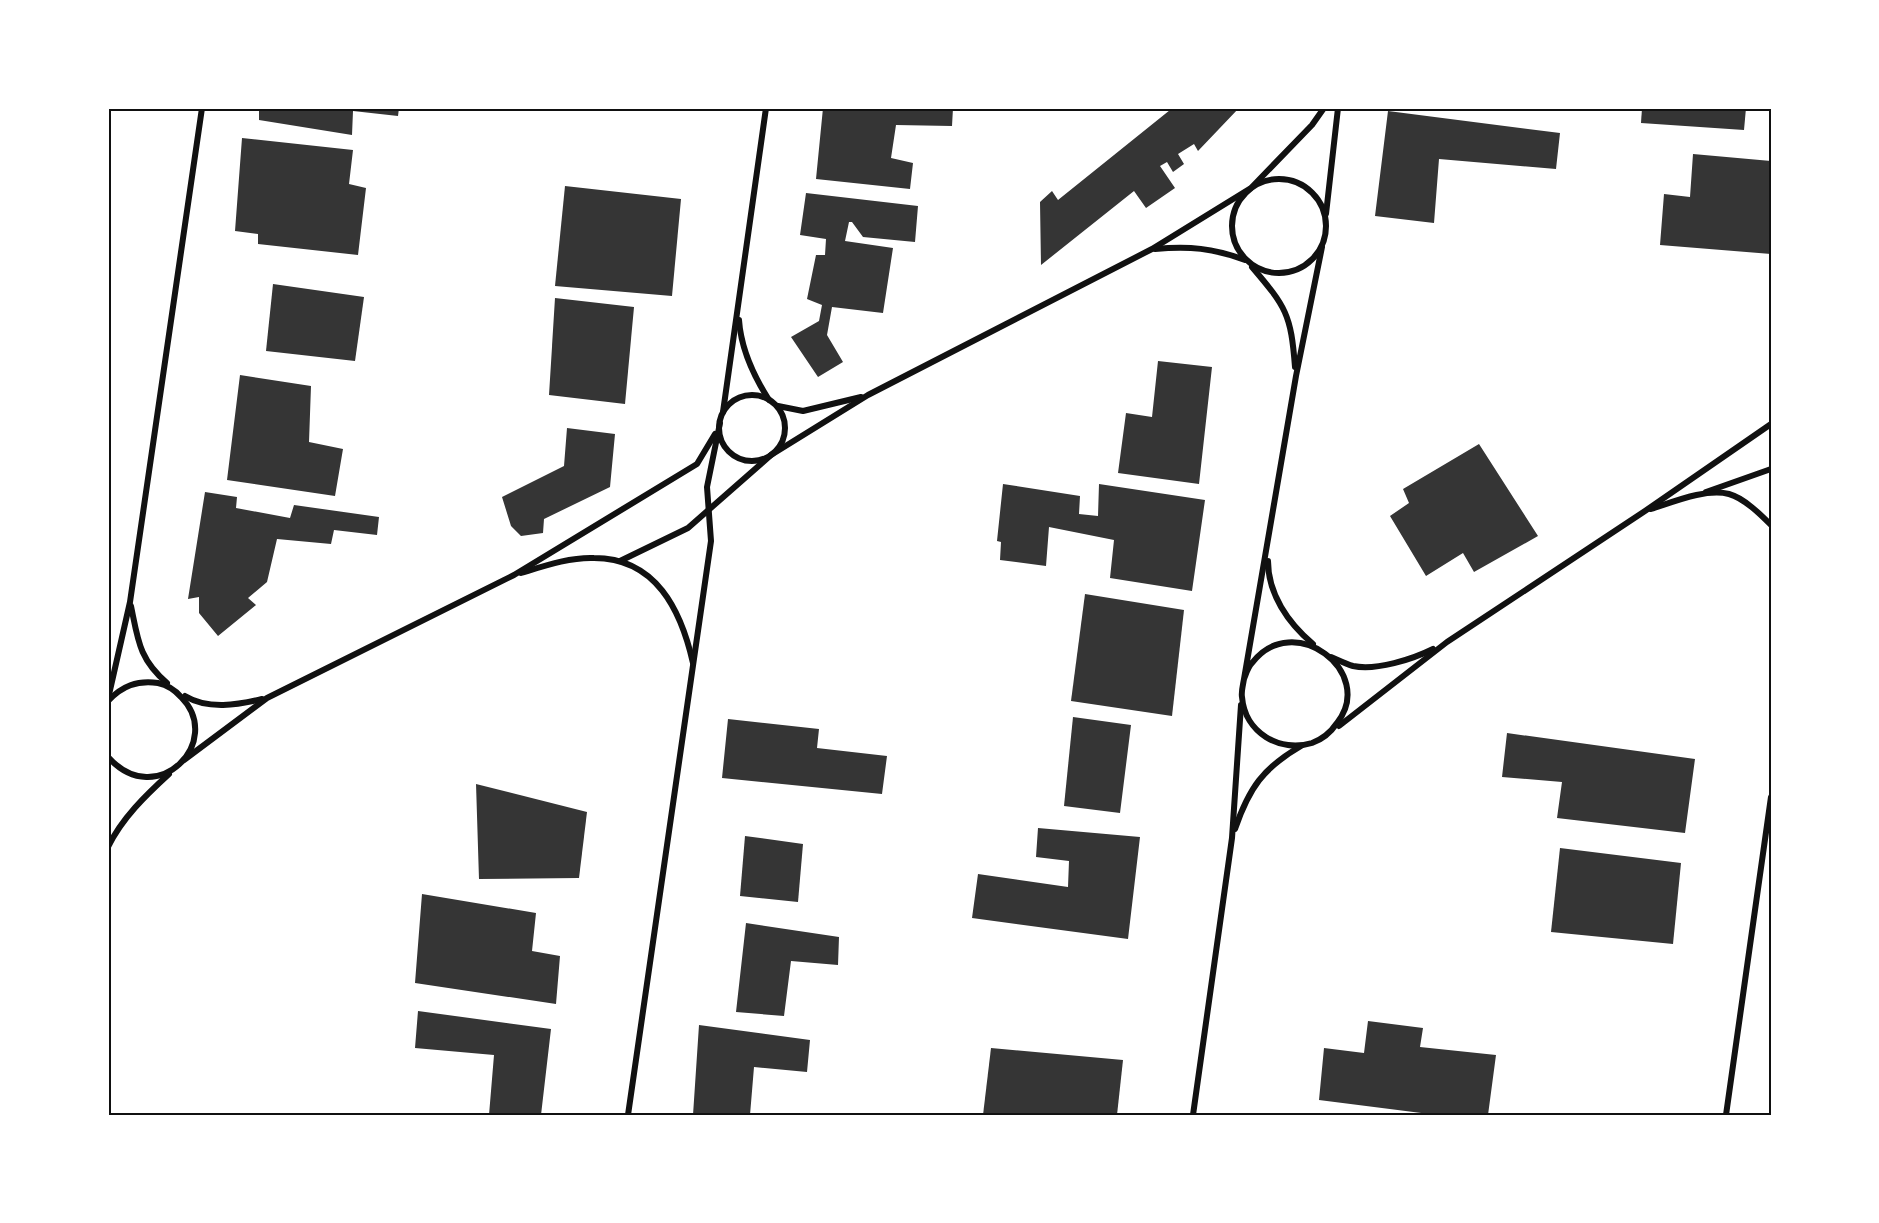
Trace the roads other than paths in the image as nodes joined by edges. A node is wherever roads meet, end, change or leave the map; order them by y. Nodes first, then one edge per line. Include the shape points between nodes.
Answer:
1 (202, 108) edge
2 (766, 108) edge
3 (1324, 108) edge
4 (1338, 108) edge
5 (1251, 188) junction
6 (1325, 217) junction
7 (1322, 247) junction
8 (1152, 249) junction
9 (1248, 261) junction
10 (738, 308) junction
11 (1296, 376) junction
12 (868, 395) junction
13 (769, 400) junction
14 (777, 406) junction
15 (723, 412) junction
16 (720, 423) junction
17 (1771, 424) edge
18 (771, 455) junction
19 (1771, 469) edge
20 (1703, 494) junction
21 (709, 509) junction
22 (1645, 511) junction
23 (1771, 525) edge
24 (1268, 548) junction
25 (620, 561) junction
26 (514, 574) junction
27 (130, 602) junction
28 (1447, 642) junction
29 (1316, 647) junction
30 (1331, 657) junction
31 (694, 666) junction
32 (1244, 679) junction
33 (175, 691) junction
34 (1242, 697) junction
35 (267, 698) junction
36 (108, 700) edge
37 (1330, 732) junction
38 (1301, 746) junction
39 (108, 757) edge
40 (184, 760) junction
41 (173, 770) junction
42 (1771, 796) edge
43 (1232, 838) junction
44 (108, 847) edge
45 (628, 1115) edge
46 (1193, 1115) edge
47 (1726, 1115) edge

1 - 27 street
2 - 10 street
3 - 5 street via 1298,141
4 - 6 street
5 - 6 street via 1273,180 1297,183 1320,202
5 - 8 street
5 - 9 street via 1236,207 1233,218 1235,242
6 - 7 street
7 - 9 street via 1314,259 1289,273 1267,271
7 - 11 street
8 - 9 street via 1205,249
8 - 12 street
9 - 11 street via 1289,318
10 - 13 street via 746,355
10 - 15 street
11 - 24 street
12 - 14 street via 803,411
12 - 18 street
13 - 14 street
13 - 15 street via 748,395 738,398
14 - 18 street via 783,415 784,437
15 - 16 street
16 - 18 street via 724,443 739,458 750,461
16 - 21 street via 707,487
16 - 26 street via 697,464
17 - 22 street
18 - 21 street
19 - 20 street
20 - 22 street
20 - 23 street via 1730,494
21 - 25 street via 688,528
21 - 31 street via 711,541
22 - 28 street
24 - 29 street via 1272,584 1285,615
24 - 32 street
25 - 26 street via 593,557
25 - 31 street via 647,575 670,602 681,621
26 - 35 street
27 - 33 street via 147,664
27 - 36 street
28 - 30 street via 1420,655 1382,665 1354,666
28 - 37 street
29 - 30 street
29 - 32 street via 1299,642 1281,643 1251,663
30 - 37 street via 1341,671 1346,704 1341,719
31 - 45 street
32 - 34 street
33 - 35 street via 192,700 236,706
33 - 36 street via 161,684 131,684
33 - 40 street via 193,716 195,731
34 - 38 street via 1246,715 1262,735 1284,746
34 - 43 street
35 - 40 street
37 - 38 street
38 - 43 street via 1254,785
39 - 41 street via 131,775 146,778
40 - 41 street
41 - 44 street via 136,807
42 - 47 street
43 - 46 street

